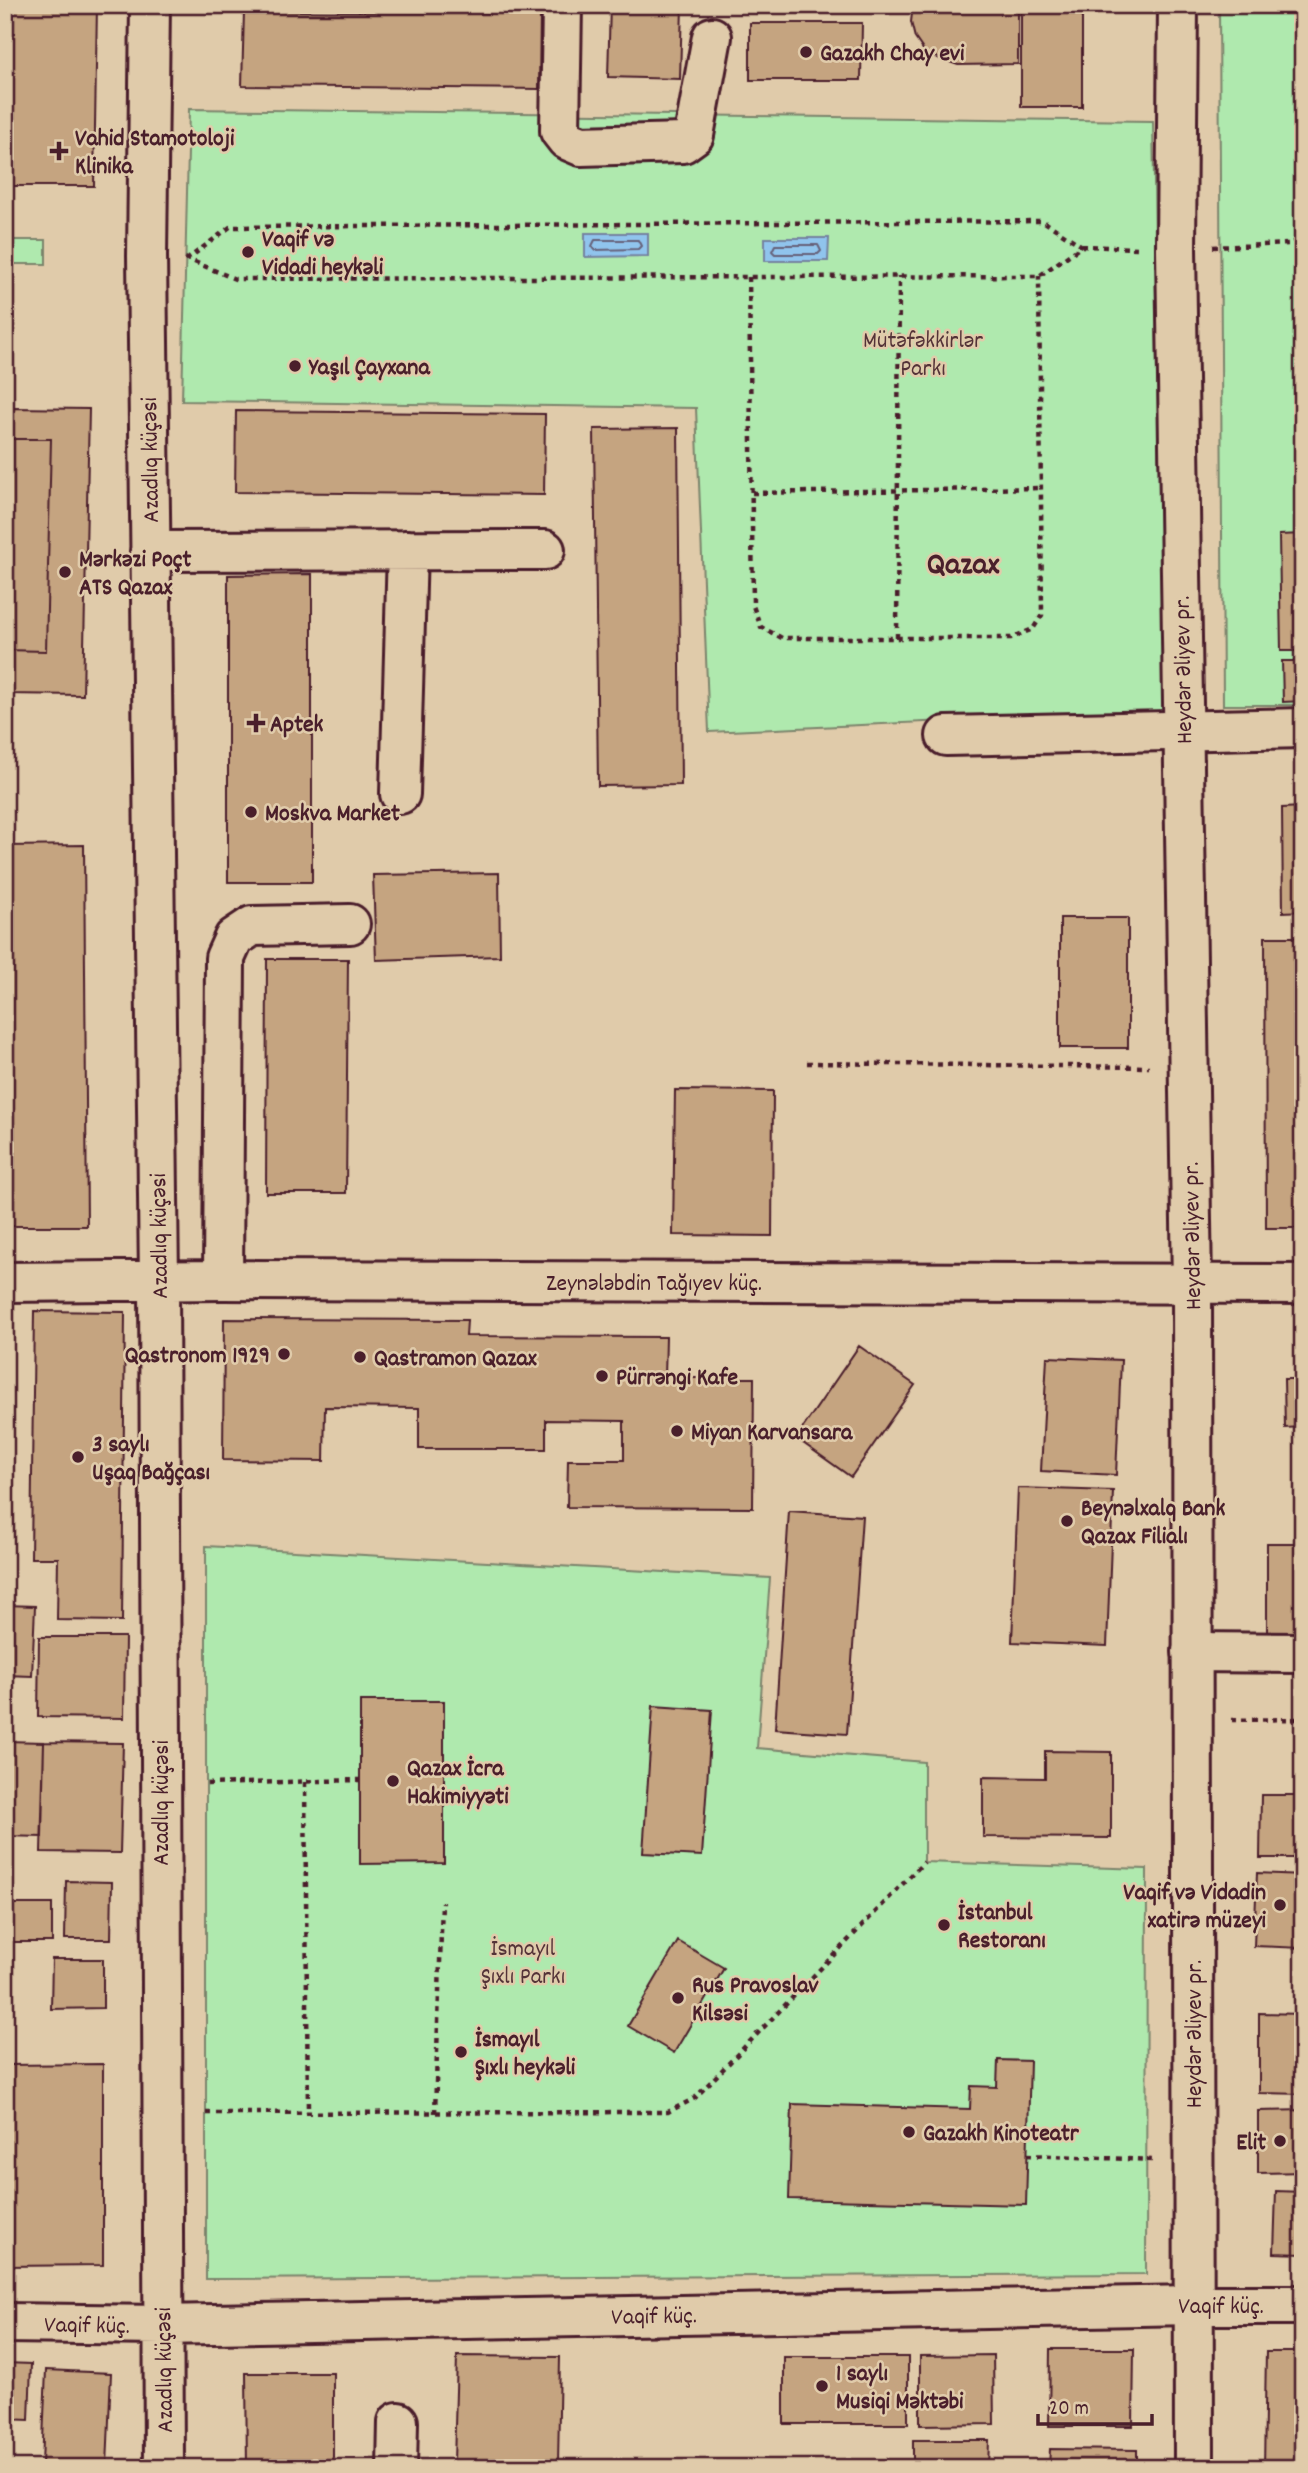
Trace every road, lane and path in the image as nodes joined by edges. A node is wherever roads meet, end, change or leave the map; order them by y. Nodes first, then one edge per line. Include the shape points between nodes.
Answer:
1 (150, 5) edge
2 (562, 5) edge
3 (1178, 5) edge
4 (712, 37) dead end
5 (899, 276) junction
6 (1039, 276) junction
7 (749, 277) junction
8 (1041, 488) junction
9 (898, 490) junction
10 (752, 493) junction
11 (545, 550) dead end
12 (150, 551) junction
13 (407, 551) junction
14 (897, 638) junction
15 (1303, 728) edge
16 (1183, 730) junction
17 (946, 736) dead end
18 (400, 794) dead end
19 (350, 925) dead end
20 (807, 1063) dead end
21 (1188, 1067) junction
22 (159, 1280) junction
23 (223, 1280) junction
24 (5, 1282) edge
25 (1303, 1284) edge
26 (1192, 1285) junction
27 (1192, 1653) junction
28 (1303, 1653) edge
29 (1303, 1719) edge
30 (1193, 1720) junction
31 (360, 1780) dead end
32 (305, 1782) junction
33 (207, 1784) dead end
34 (924, 1863) dead end
35 (442, 1902) dead end
36 (206, 2113) dead end
37 (308, 2113) junction
38 (435, 2113) junction
39 (1027, 2155) dead end
40 (1193, 2162) junction
41 (1193, 2305) junction
42 (1303, 2305) edge
43 (5, 2323) edge
44 (162, 2325) junction
45 (398, 2422) dead end
46 (164, 2468) edge
47 (397, 2468) edge
48 (1194, 2468) edge

1 - 12 street, Azadlıq küçəsi via 146,256
2 - 4 street via 560,131 581,146 683,143 694,135
3 - 16 street, Heydər Əliyev pr. via 1176,249
5 - 6 path
5 - 7 path
5 - 9 path
6 - 7 path via 1082,246 1043,221 230,227 189,258 235,279
6 - 8 path
7 - 10 path
8 - 9 path
8 - 14 path via 1042,615 1033,629 1011,638
9 - 10 path
9 - 14 path
10 - 14 path via 753,606 761,627 782,638
11 - 13 street
12 - 13 street
12 - 22 street, Azadlıq küçəsi
13 - 18 street
15 - 16 street
16 - 17 street
16 - 21 street, Heydər Əliyev pr.
19 - 23 street via 252,926 234,938 225,958
20 - 21 path
21 - 26 street, Heydər Əliyev pr.
22 - 23 street, Zeynələbdin Tağıyev küç.
22 - 24 street, Zeynələbdin Tağıyev küç.
22 - 44 street, Azadlıq küçəsi
23 - 26 street, Zeynələbdin Tağıyev küç.
25 - 26 street, Zeynələbdin Tağıyev küç.
26 - 27 street, Heydər Əliyev pr.
27 - 28 street
27 - 30 street, Heydər Əliyev pr.
29 - 30 path
30 - 40 street, Heydər Əliyev pr.
31 - 32 path
32 - 33 path
32 - 37 path
34 - 38 path via 695,2098 668,2112
35 - 38 path
36 - 37 path
37 - 38 path
39 - 40 path
40 - 41 street, Heydər Əliyev pr.
41 - 42 street, Vaqif küç.
41 - 44 street, Vaqif küç.
41 - 48 street, Heydər Əliyev pr.
43 - 44 street, Vaqif küç.
44 - 46 street, Azadlıq küçəsi
45 - 47 street

